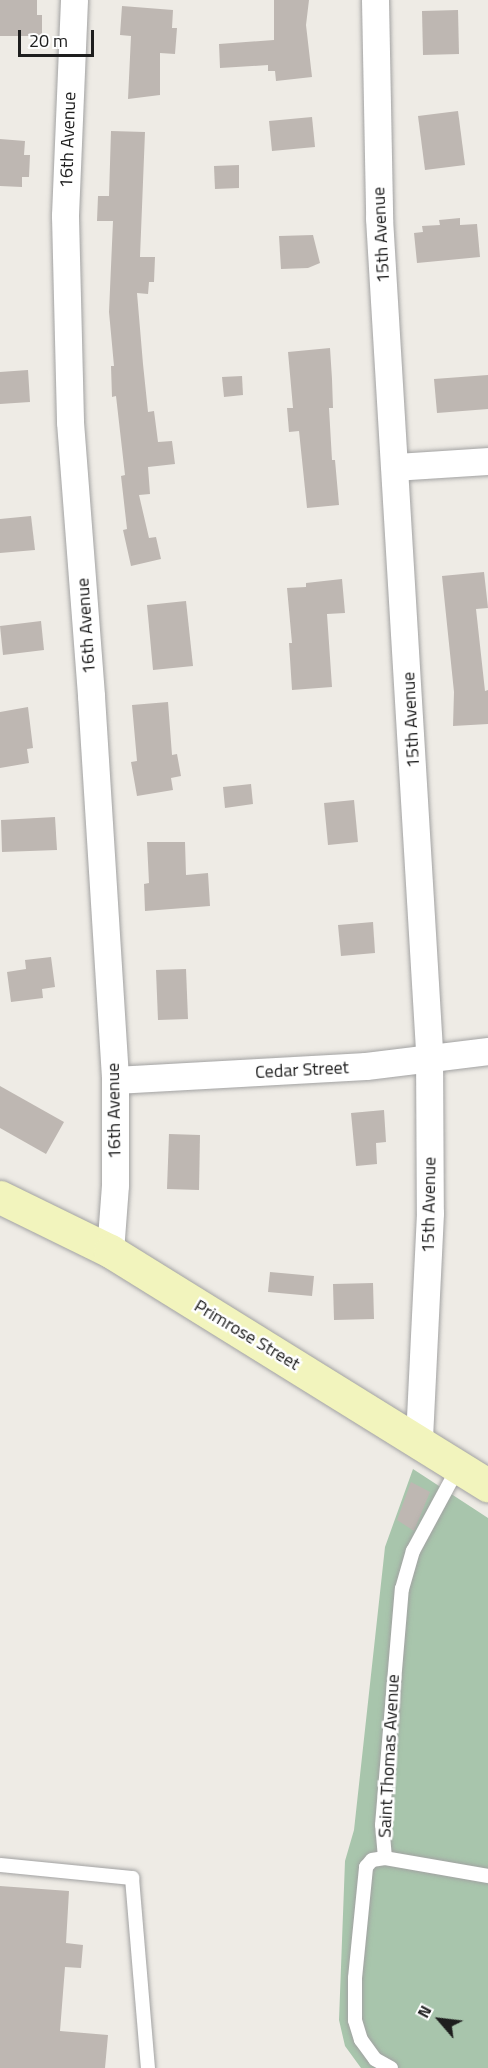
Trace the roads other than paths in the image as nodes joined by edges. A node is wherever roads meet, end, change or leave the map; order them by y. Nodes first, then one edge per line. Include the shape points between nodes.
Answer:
1 (74, 0) edge
2 (375, 0) edge
3 (488, 461) edge
4 (395, 467) junction
5 (488, 1051) edge
6 (429, 1058) junction
7 (115, 1080) junction
8 (0, 1197) edge
9 (110, 1251) junction
10 (419, 1440) junction
11 (459, 1466) junction
12 (488, 1485) edge
13 (385, 1858) junction
14 (0, 1865) edge
15 (488, 1876) edge
16 (148, 2068) edge
17 (391, 2068) edge

1 - 7 street, 16th Avenue via 65,216 70,422
2 - 4 street, 15th Avenue via 379,218
3 - 4 street
4 - 6 street, 15th Avenue
5 - 6 street, Cedar Street
6 - 7 street, Cedar Street via 366,1066
6 - 10 street, 15th Avenue via 430,1213
7 - 9 street, 16th Avenue via 115,1185
8 - 9 main road, Primrose Street
9 - 10 main road, Primrose Street
10 - 11 main road, Primrose Street
11 - 12 main road, Primrose Street
11 - 13 lane, Saint Thomas Avenue via 413,1551 402,1589 382,1825
13 - 15 lane
13 - 17 lane, Saint Thomas Avenue via 372,1860 366,1867 355,1978 356,2020 361,2040 375,2059
14 - 16 lane via 132,1878

